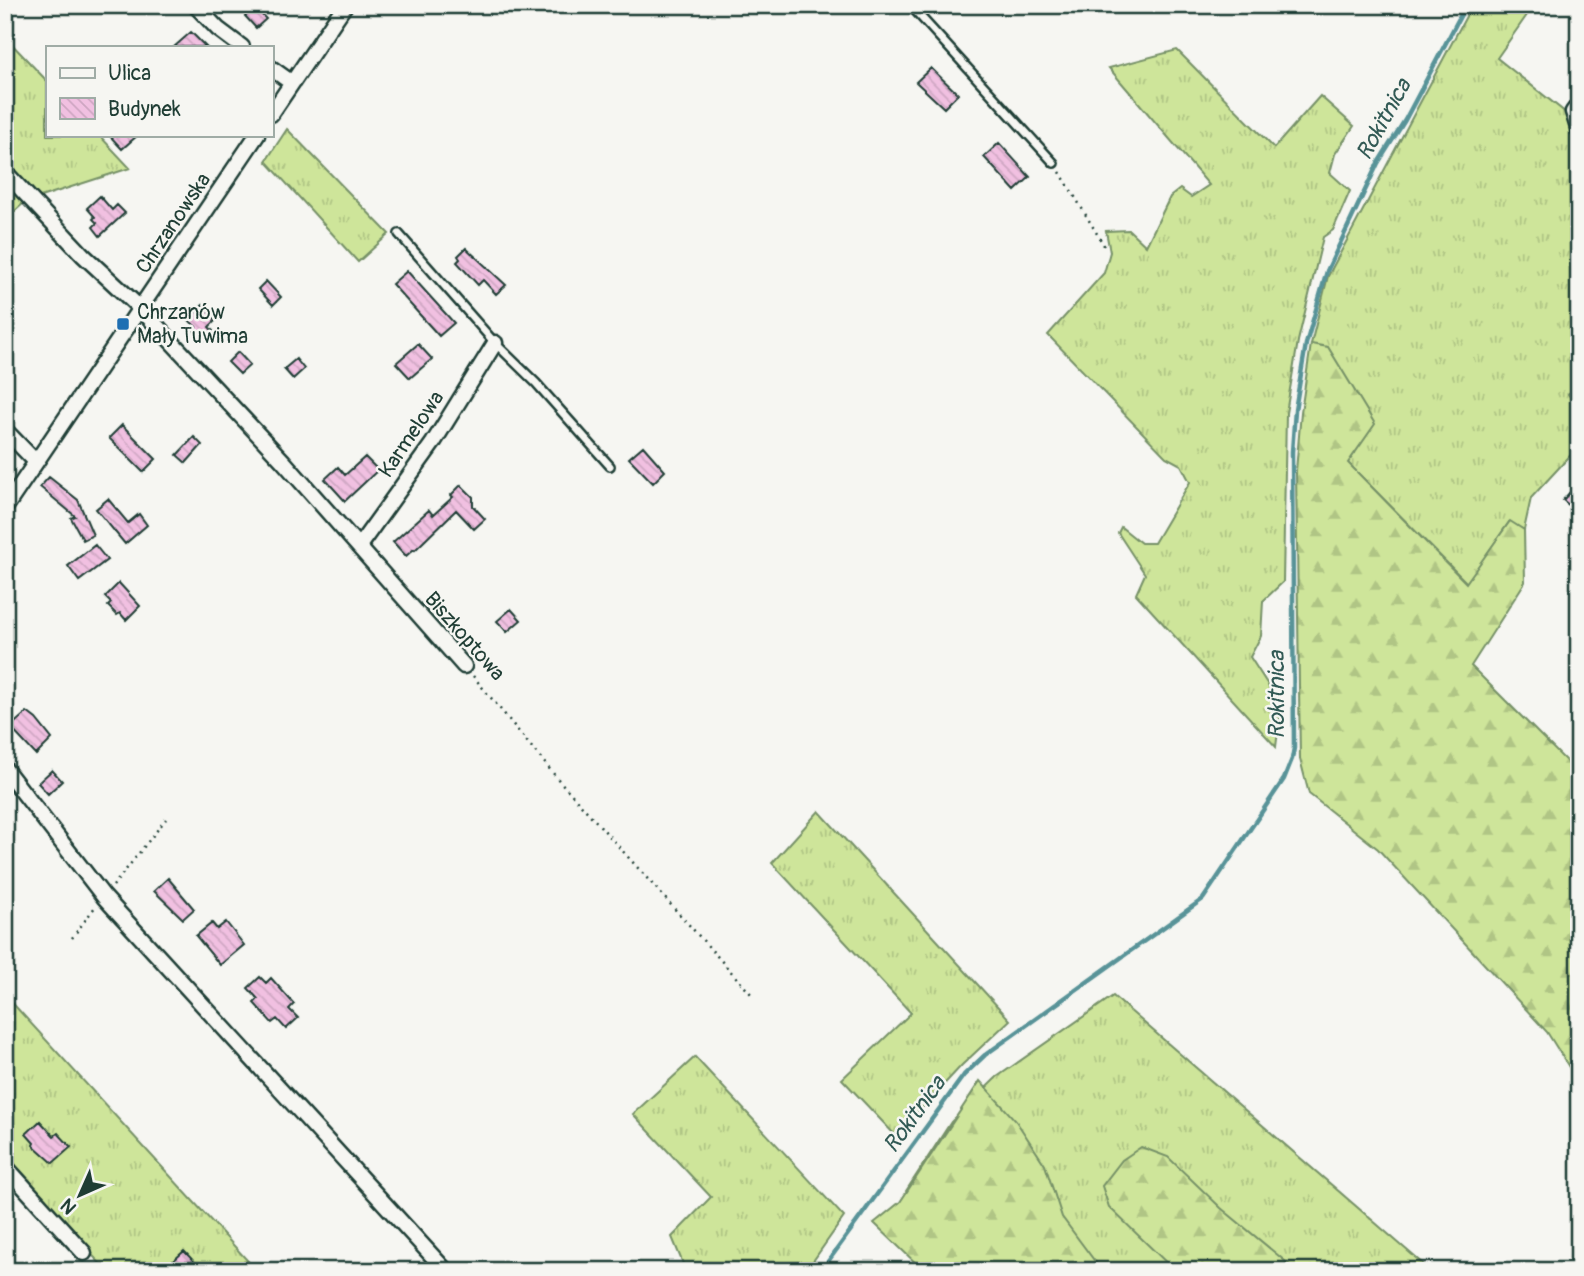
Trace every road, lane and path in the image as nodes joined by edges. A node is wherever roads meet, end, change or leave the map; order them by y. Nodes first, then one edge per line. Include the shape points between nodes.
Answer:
1 (195, 5) edge
2 (345, 5) edge
3 (910, 5) edge
4 (241, 46) edge
5 (273, 69) edge
6 (292, 83) junction
7 (1579, 104) edge
8 (273, 111) edge
9 (1579, 131) edge
10 (256, 136) edge
11 (1054, 163) joint
12 (5, 172) edge
13 (399, 234) dead end
14 (1105, 247) dead end
15 (141, 309) junction
16 (495, 343) junction
17 (5, 430) edge
18 (36, 462) junction
19 (610, 466) dead end
20 (5, 508) edge
21 (359, 546) junction
22 (464, 666) joint
23 (5, 769) edge
24 (166, 819) dead end
25 (104, 897) junction
26 (72, 938) dead end
27 (752, 995) dead end
28 (12, 1017) dead end
29 (5, 1026) edge
30 (5, 1166) edge
31 (84, 1253) dead end
32 (446, 1271) edge

1 - 4 street
2 - 6 street
3 - 11 lane
5 - 6 street
6 - 8 street
7 - 9 street via 1573,112
10 - 15 street, Chrzanowska
11 - 14 path
12 - 15 street, Biszkoptowa
13 - 16 lane
15 - 18 street, Chrzanowska
15 - 21 street, Biszkoptowa
16 - 19 lane
16 - 21 street, Karmelowa via 433,443
17 - 18 street
18 - 20 street, Chrzanowska
21 - 22 street, Biszkoptowa
22 - 27 path, Biszkoptowa via 557,778
23 - 25 street
24 - 25 path
25 - 26 path
25 - 32 street
28 - 29 path
30 - 31 street

